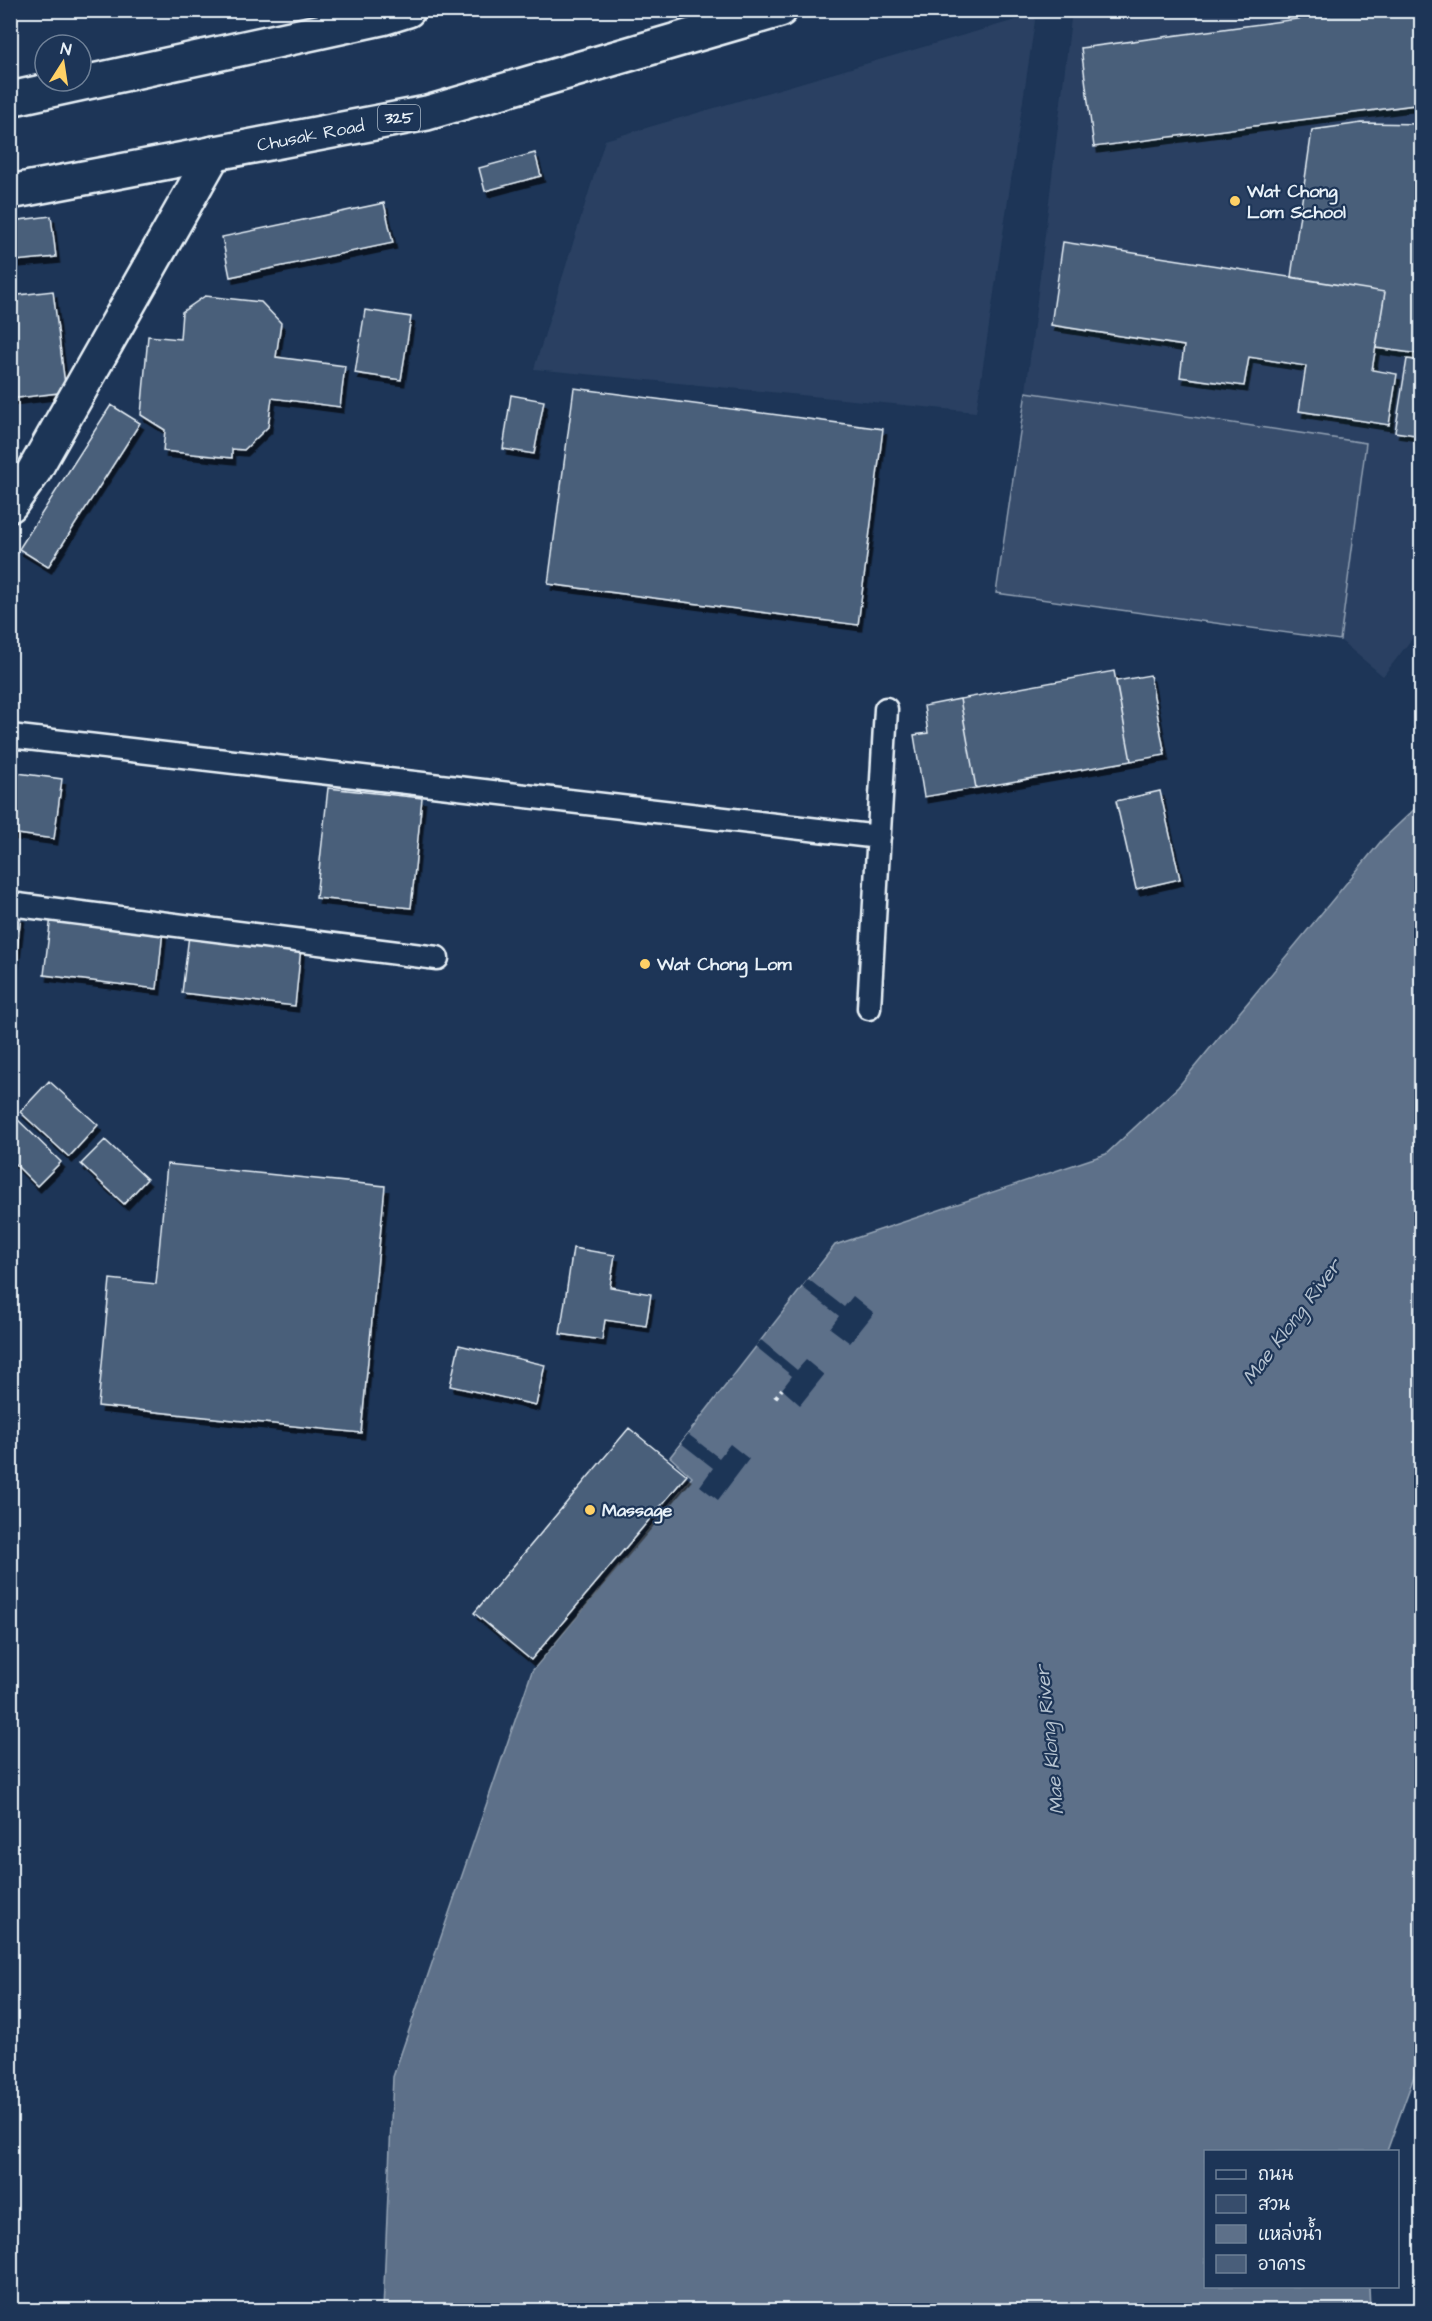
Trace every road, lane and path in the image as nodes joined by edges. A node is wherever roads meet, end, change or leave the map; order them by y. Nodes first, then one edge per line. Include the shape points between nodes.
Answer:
1 (408, 10) edge
2 (780, 10) edge
3 (10, 99) edge
4 (214, 153) junction
5 (10, 192) edge
6 (10, 506) edge
7 (886, 709) dead end
8 (10, 736) edge
9 (879, 837) junction
10 (10, 904) edge
11 (437, 958) dead end
12 (869, 1008) dead end
13 (782, 1389) dead end
14 (775, 1398) dead end

1 - 3 main road
2 - 4 main road, Chusak Road / 325 via 427,113
4 - 5 main road, Chusak Road / 325
4 - 6 main road via 34,471
7 - 9 lane
8 - 9 lane
9 - 12 lane
10 - 11 lane
13 - 14 path

